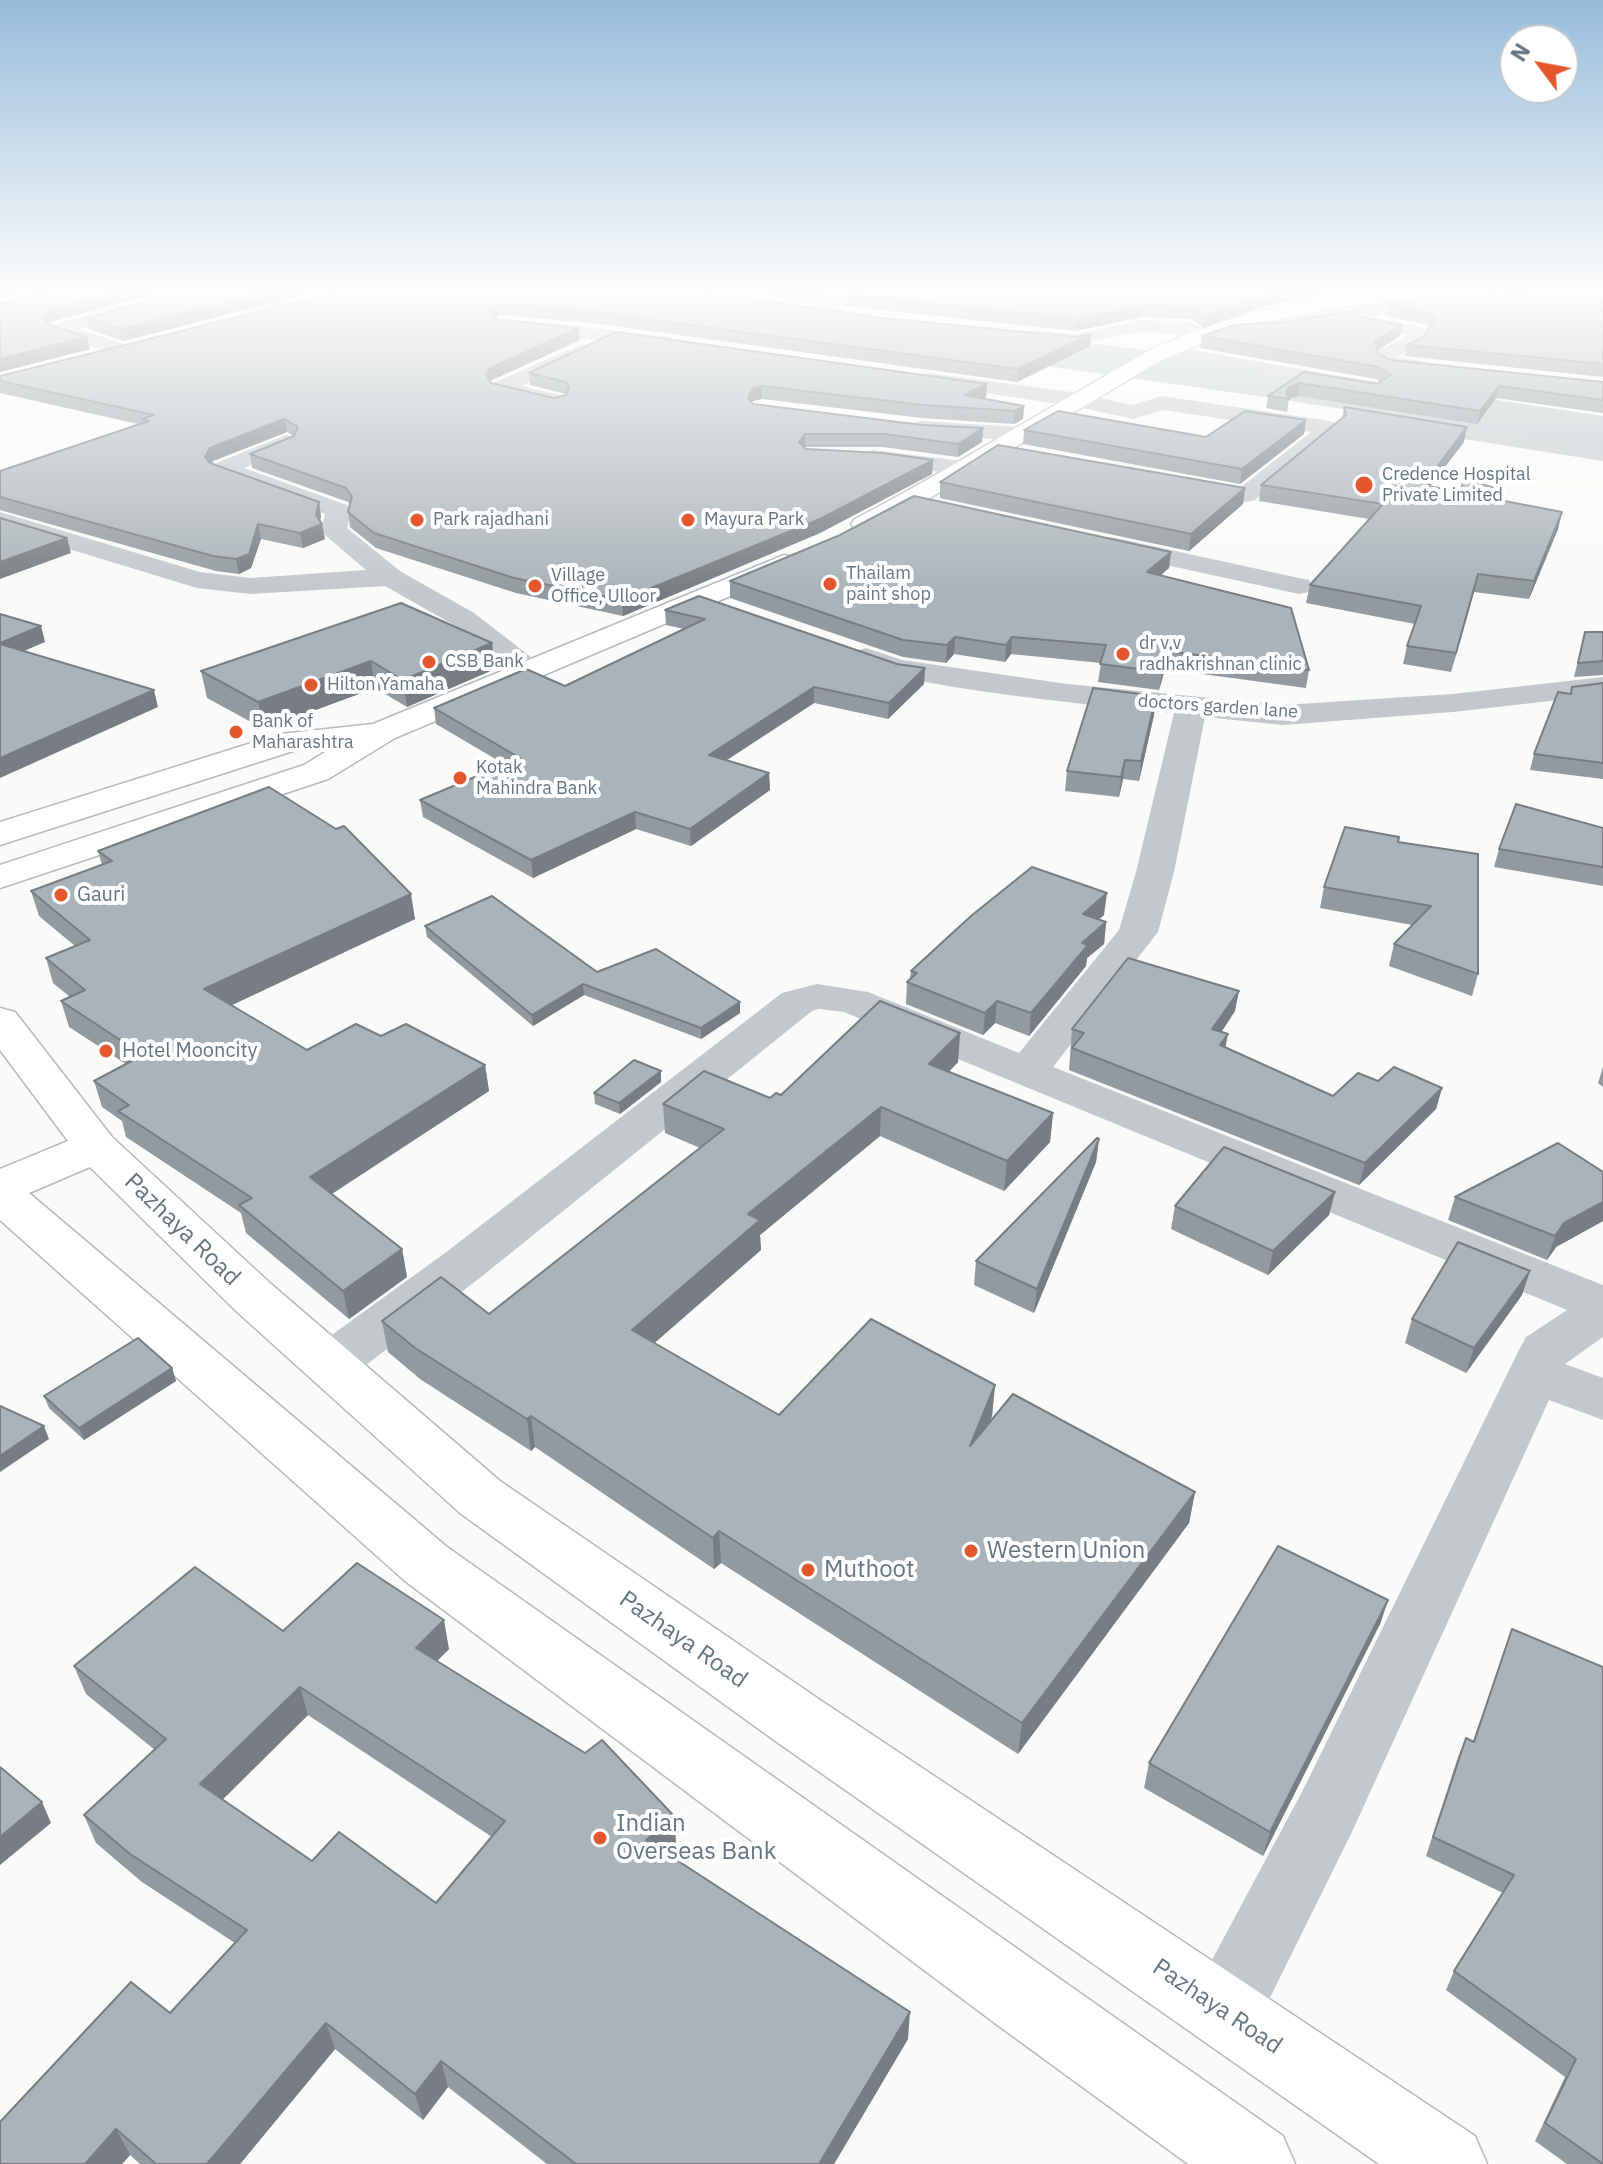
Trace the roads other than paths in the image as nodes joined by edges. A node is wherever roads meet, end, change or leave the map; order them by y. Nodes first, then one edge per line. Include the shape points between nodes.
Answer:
1 (514, 391) edge
2 (1014, 391) edge
3 (1095, 391) edge
4 (1133, 391) edge
5 (1185, 391) edge
6 (1078, 400) junction
7 (556, 401) edge
8 (1352, 415) edge
9 (1383, 420) edge
10 (893, 424) edge
11 (286, 442) edge
12 (1021, 444) junction
13 (1603, 454) edge
14 (855, 456) edge
15 (962, 468) junction
16 (1157, 479) edge
17 (909, 501) junction
18 (940, 507) edge
19 (0, 520) edge
20 (843, 535) edge
21 (1081, 538) edge
22 (801, 555) edge
23 (390, 577) junction
24 (1299, 586) dead end
25 (701, 599) junction
26 (746, 615) edge
27 (837, 647) edge
28 (529, 670) junction
29 (1603, 686) edge
30 (1191, 707) junction
31 (384, 731) junction
32 (0, 834) edge
33 (0, 877) edge
34 (0, 1021) edge
35 (1027, 1072) junction
36 (96, 1147) junction
37 (0, 1187) edge
38 (0, 1194) edge
39 (1603, 1305) edge
40 (1603, 1312) edge
41 (330, 1364) junction
42 (1535, 1373) junction
43 (1603, 1400) edge
44 (1224, 2012) junction
45 (1255, 2164) edge
46 (1447, 2164) edge

1 - 7 street
2 - 6 street
3 - 6 main road
4 - 6 street
5 - 8 street
6 - 12 main road
6 - 16 street via 1133,412 1162,403 1330,428 1246,495
9 - 13 street
10 - 12 street
11 - 23 street via 222,469 338,510 334,530
12 - 15 main road via 992,449
14 - 15 street
15 - 17 main road
17 - 18 street
17 - 20 main road
19 - 23 street via 208,582 250,586
21 - 24 street
22 - 25 main road
23 - 28 street via 464,619
25 - 26 street
25 - 28 main road
27 - 30 street, doctors garden lane via 897,668
28 - 31 main road
29 - 30 street, doctors garden lane via 1283,715
30 - 35 street via 1138,932
31 - 32 main road via 292,741
31 - 33 main road via 316,772
34 - 36 main road, Pazhaya Road
35 - 39 street
35 - 41 street via 853,1001 817,996 797,1002
36 - 37 main road
36 - 41 main road, Pazhaya Road
38 - 45 main road via 426,1564
40 - 42 street via 1545,1350
41 - 44 main road, Pazhaya Road via 480,1497
42 - 43 street
42 - 44 street via 1327,1812
44 - 46 main road, Pazhaya Road

